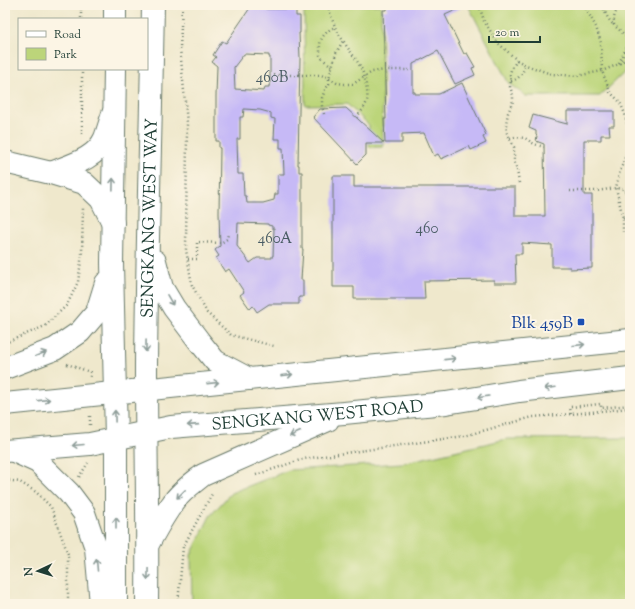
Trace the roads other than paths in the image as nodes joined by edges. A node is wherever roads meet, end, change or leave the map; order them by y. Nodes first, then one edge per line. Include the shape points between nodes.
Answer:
1 (115, 5) edge
2 (153, 5) edge
3 (115, 18) edge
4 (115, 70) edge
5 (114, 110) junction
6 (5, 162) edge
7 (51, 173) junction
8 (113, 223) junction
9 (148, 237) junction
10 (112, 263) junction
11 (630, 340) edge
12 (5, 368) edge
13 (630, 378) edge
14 (249, 379) junction
15 (146, 390) junction
16 (115, 393) junction
17 (5, 404) edge
18 (344, 413) junction
19 (146, 432) junction
20 (116, 438) junction
21 (9, 451) edge
22 (148, 545) junction
23 (101, 604) edge
24 (116, 604) edge
25 (147, 604) edge

1 - 3 main road
2 - 9 main road, SENGKANG WEST WAY
4 - 5 main road, SENGKANG WEST WAY
5 - 7 main road via 105,139 97,150 82,160
8 -> 5 main road, SENGKANG WEST WAY
6 - 7 main road
7 - 8 main road via 84,183 101,199
8 - 10 main road, SENGKANG WEST WAY
9 -> 14 main road via 162,288 174,308 215,362
9 -> 15 main road, SENGKANG WEST WAY
12 -> 10 main road via 55,349 80,332 97,312
10 - 16 main road, SENGKANG WEST WAY
14 -> 11 main road
13 -> 18 main road, SENGKANG WEST ROAD via 519,391 446,403
15 -> 14 main road
15 - 16 main road
15 - 19 main road, SENGKANG WEST WAY
17 -> 16 main road
20 -> 16 main road, SENGKANG WEST WAY
18 -> 19 main road, SENGKANG WEST ROAD via 172,427
18 -> 22 main road via 203,475 173,502
19 - 20 main road, SENGKANG WEST ROAD
19 - 22 main road, SENGKANG WEST WAY
20 -> 21 main road, SENGKANG WEST ROAD via 90,444
24 -> 20 main road, SENGKANG WEST WAY
23 -> 21 main road via 96,548 84,513 69,493 38,462
22 -> 25 main road, SENGKANG WEST WAY

